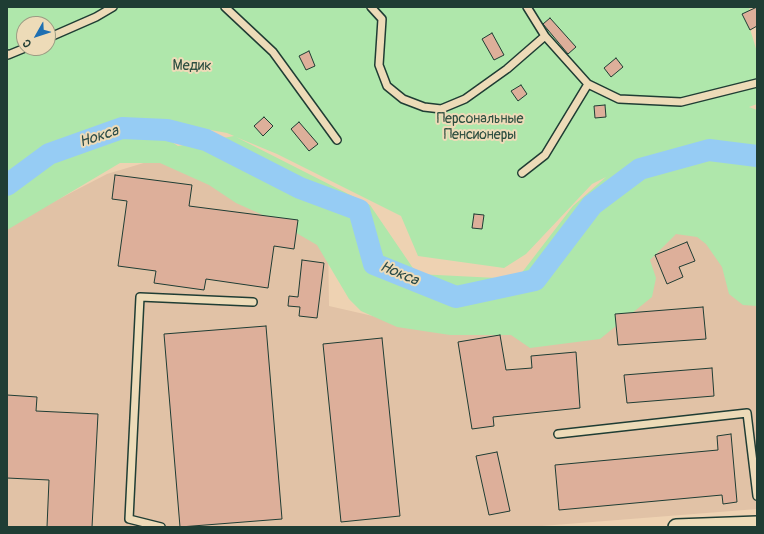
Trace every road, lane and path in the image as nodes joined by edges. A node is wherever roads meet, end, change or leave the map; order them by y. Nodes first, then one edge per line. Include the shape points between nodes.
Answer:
1 (113, 7) edge
2 (225, 7) edge
3 (371, 7) edge
4 (527, 7) edge
5 (56, 34) edge
6 (545, 36) junction
7 (757, 83) edge
8 (588, 84) junction
9 (337, 140) dead end
10 (522, 173) dead end
11 (253, 302) dead end
12 (558, 434) dead end
13 (757, 496) edge
14 (757, 524) edge
15 (161, 527) edge
16 (676, 527) edge

1 - 5 lane
2 - 9 lane via 273,52
3 - 6 lane via 382,19 379,65 387,86 403,100 424,107 441,109 465,99 507,69
4 - 6 lane
6 - 8 lane
7 - 8 lane via 681,102 619,99
8 - 10 lane via 545,155
11 - 15 lane via 140,298 129,519
12 - 13 lane via 747,413
14 - 16 street

